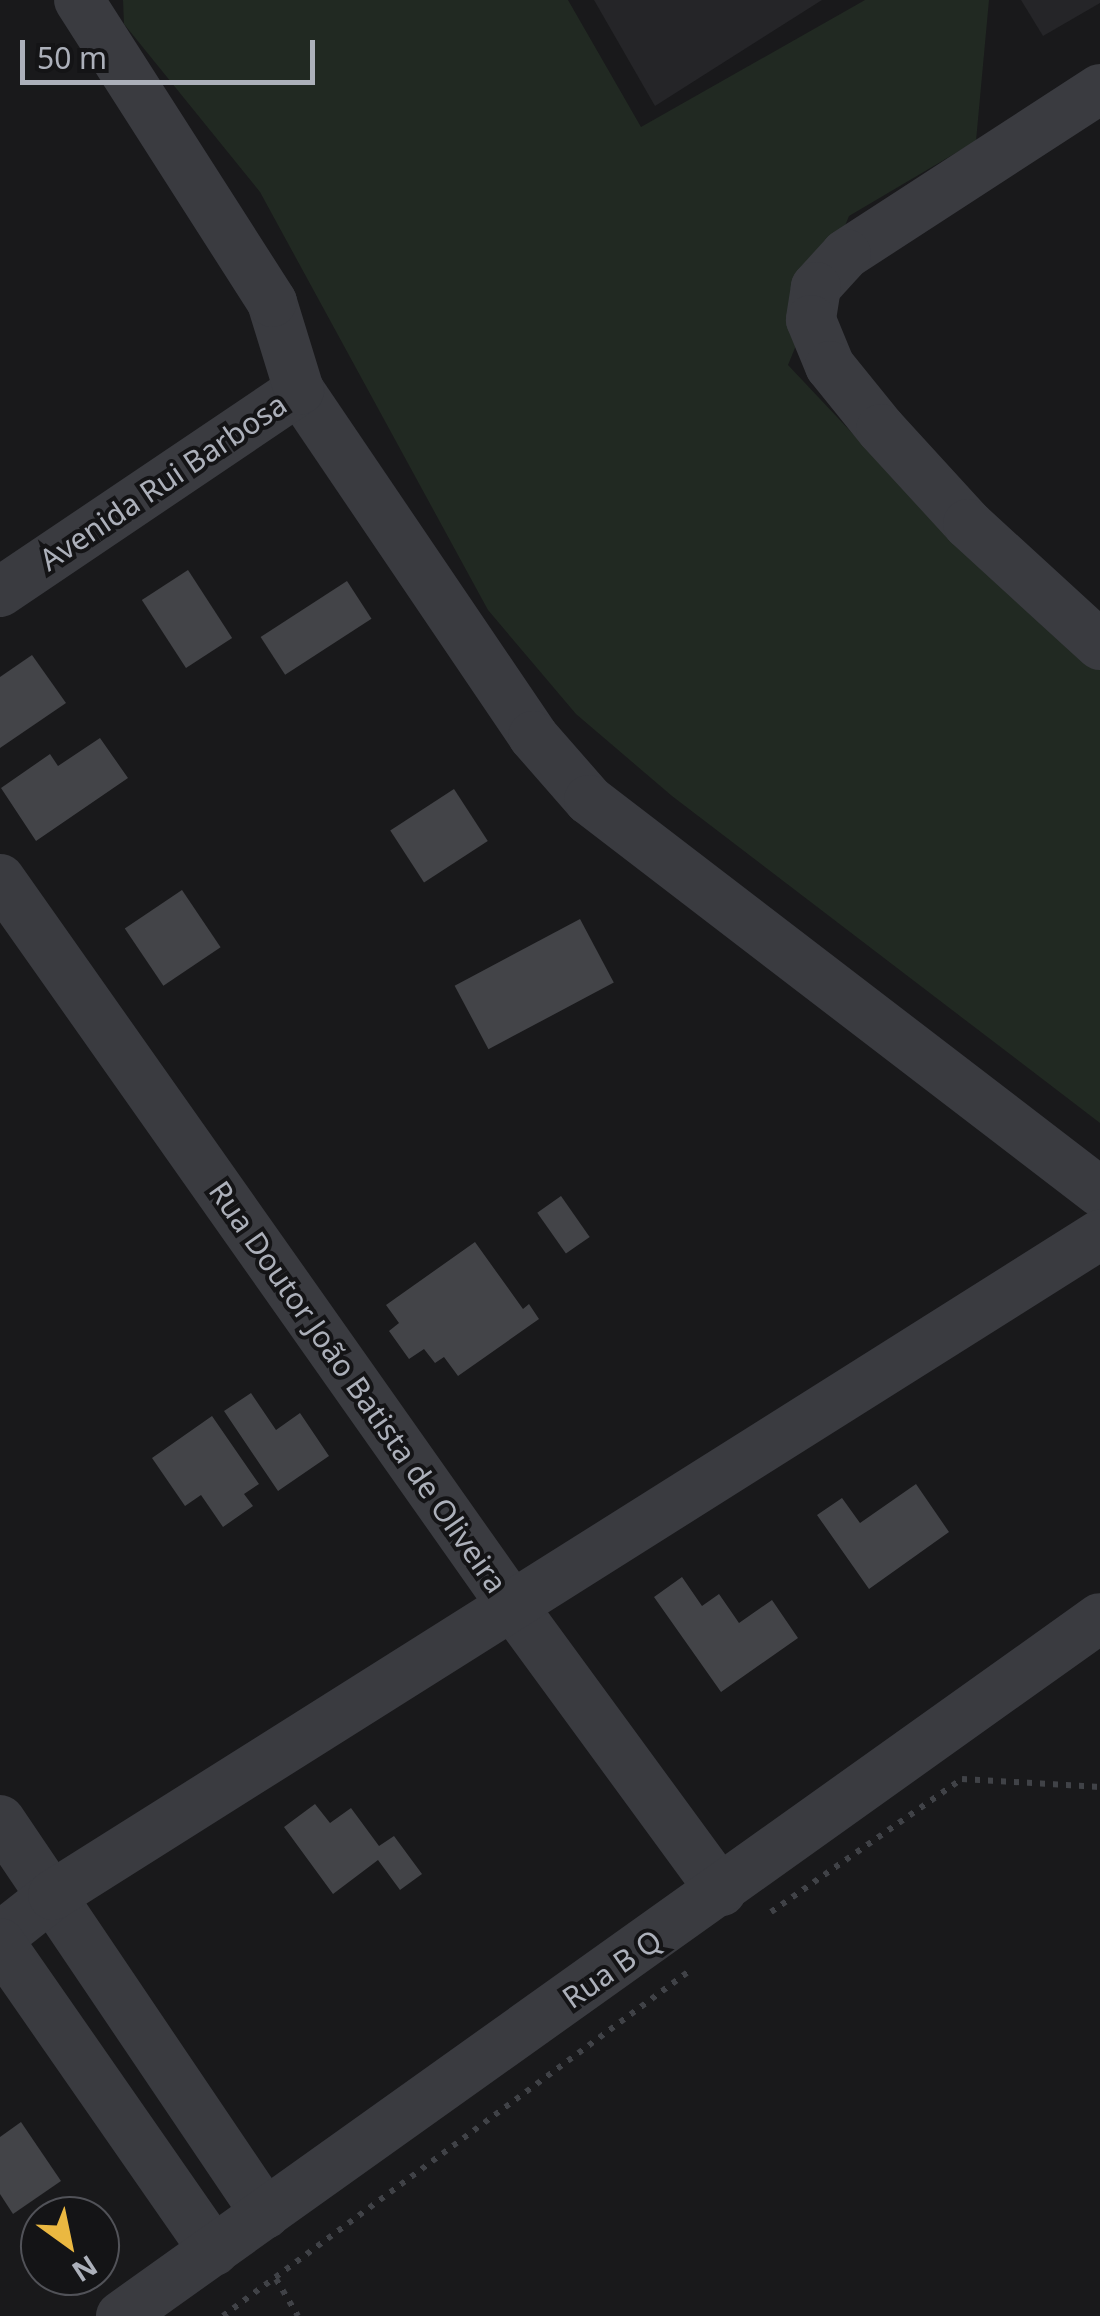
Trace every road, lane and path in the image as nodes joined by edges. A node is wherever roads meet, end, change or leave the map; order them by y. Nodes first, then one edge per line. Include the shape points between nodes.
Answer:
1 (79, 0) edge
2 (1100, 88) edge
3 (300, 390) junction
4 (0, 592) edge
5 (1100, 646) edge
6 (0, 879) edge
7 (1100, 1192) edge
8 (1100, 1235) edge
9 (510, 1604) junction
10 (1100, 1618) edge
11 (1100, 1787) edge
12 (0, 1820) edge
13 (53, 1895) junction
14 (740, 1906) junction
15 (0, 1940) edge
16 (696, 1965) dead end
17 (266, 2214) junction
18 (214, 2251) junction
19 (276, 2278) junction
20 (122, 2316) edge
21 (223, 2316) edge
22 (298, 2316) edge

1 - 3 street, Avenida Rui Barbosa via 272,302
2 - 5 street via 846,254 816,288 811,320 830,366 881,430 968,524
3 - 4 street, Avenida Rui Barbosa
3 - 7 street via 533,736 589,800
6 - 9 street, Rua Doutor João Batista de Oliveira
8 - 9 street
9 - 13 street
9 - 14 street, Rua Doutor João Batista de Oliveira
10 - 14 street, Rua B Q
11 - 14 path via 962,1778
12 - 13 street
13 - 15 street
13 - 17 street
14 - 17 street, Rua B Q
15 - 18 street
16 - 19 path
17 - 18 street, Rua B Q
18 - 20 street, Rua B Q
19 - 21 path
19 - 22 path

